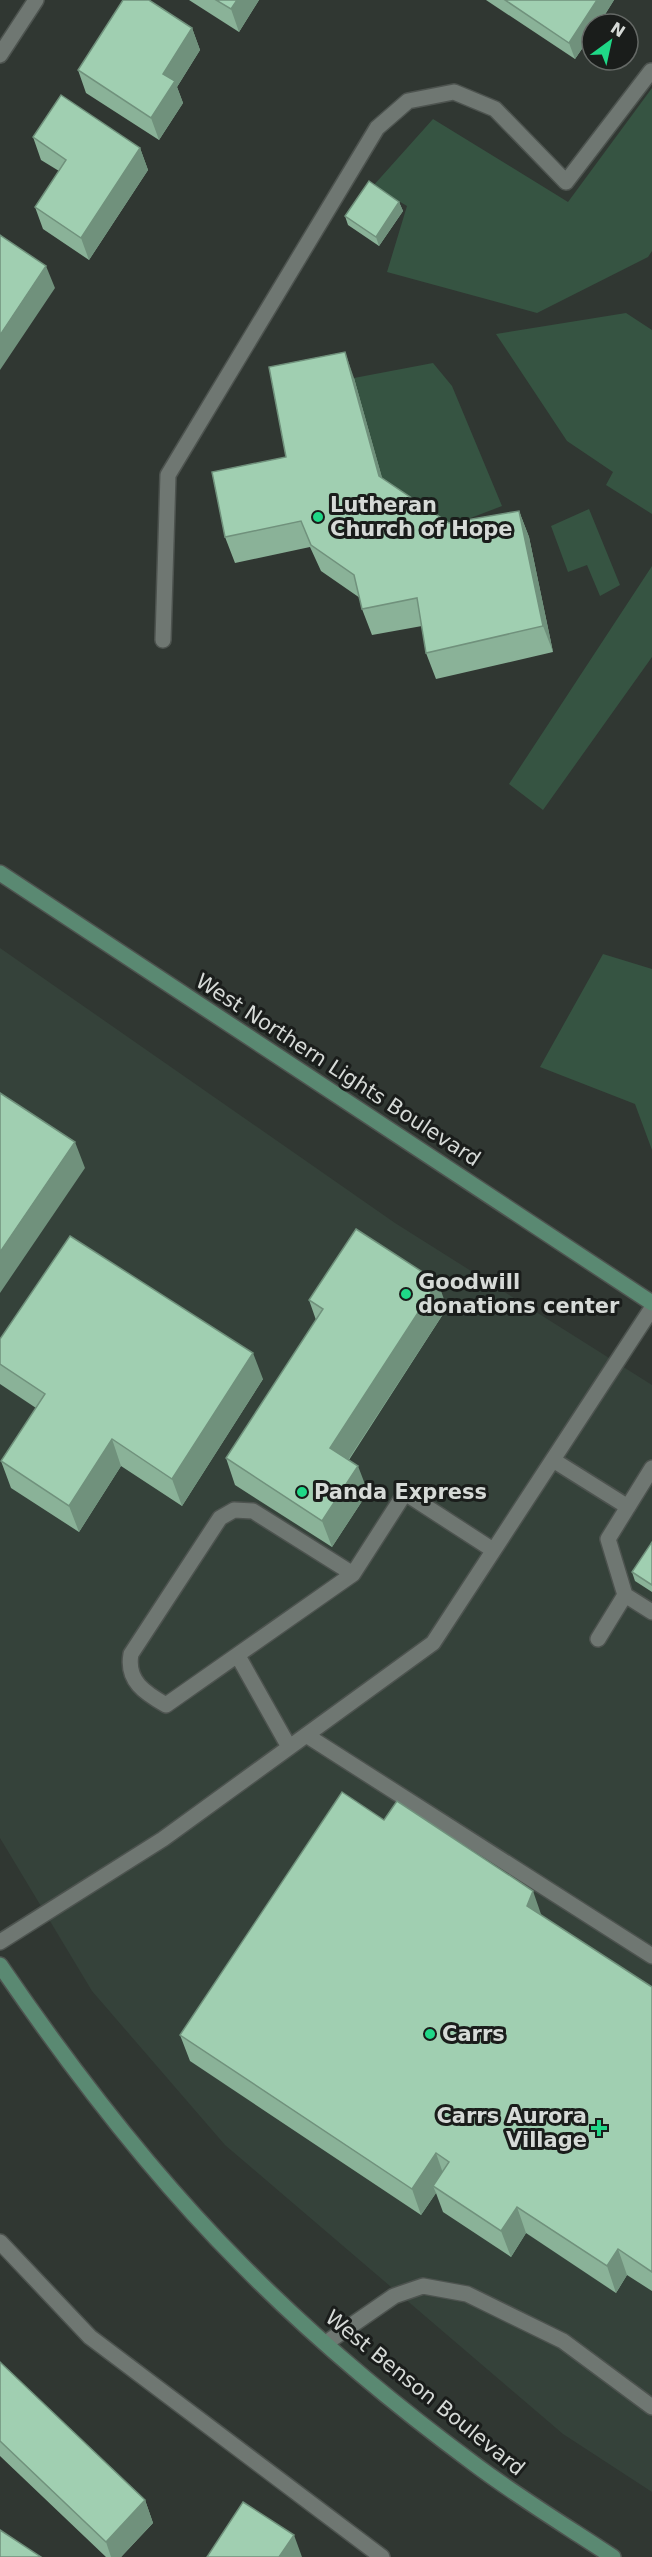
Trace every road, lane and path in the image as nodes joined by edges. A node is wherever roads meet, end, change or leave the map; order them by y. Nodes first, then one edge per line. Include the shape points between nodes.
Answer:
1 (36, 0) edge
2 (0, 55) edge
3 (651, 71) edge
4 (163, 640) dead end
5 (0, 873) edge
6 (652, 1303) edge
7 (652, 1308) edge
8 (553, 1460) junction
9 (652, 1468) edge
10 (627, 1507) junction
11 (493, 1550) junction
12 (353, 1574) junction
13 (625, 1595) junction
14 (652, 1612) edge
15 (598, 1639) dead end
16 (238, 1656) junction
17 (306, 1735) junction
18 (289, 1747) junction
19 (0, 1942) edge
20 (652, 1956) edge
21 (0, 1965) edge
22 (0, 2242) edge
23 (326, 2343) junction
24 (652, 2407) edge
25 (382, 2557) edge
26 (613, 2557) edge

1 - 2 street
3 - 4 street via 566,182 495,109 454,92 408,101 377,128 168,475
5 - 6 main road, West Northern Lights Boulevard
7 - 8 street
8 - 10 street
8 - 11 street
9 - 10 street
10 - 13 street via 608,1539
11 - 12 street via 405,1493
11 - 17 street via 433,1643
12 - 16 street
12 - 16 street via 253,1511 234,1510 220,1518 132,1654 129,1666 134,1680 147,1694 166,1705
13 - 14 street
13 - 15 street
16 - 18 street
17 - 18 street
17 - 20 street
18 - 19 street via 163,1839
21 - 23 main road, West Benson Boulevard via 51,2040 144,2156 242,2265
22 - 25 street via 90,2337
23 - 24 street via 394,2296 423,2286 467,2294 563,2341
23 - 26 main road, West Benson Boulevard via 474,2464

